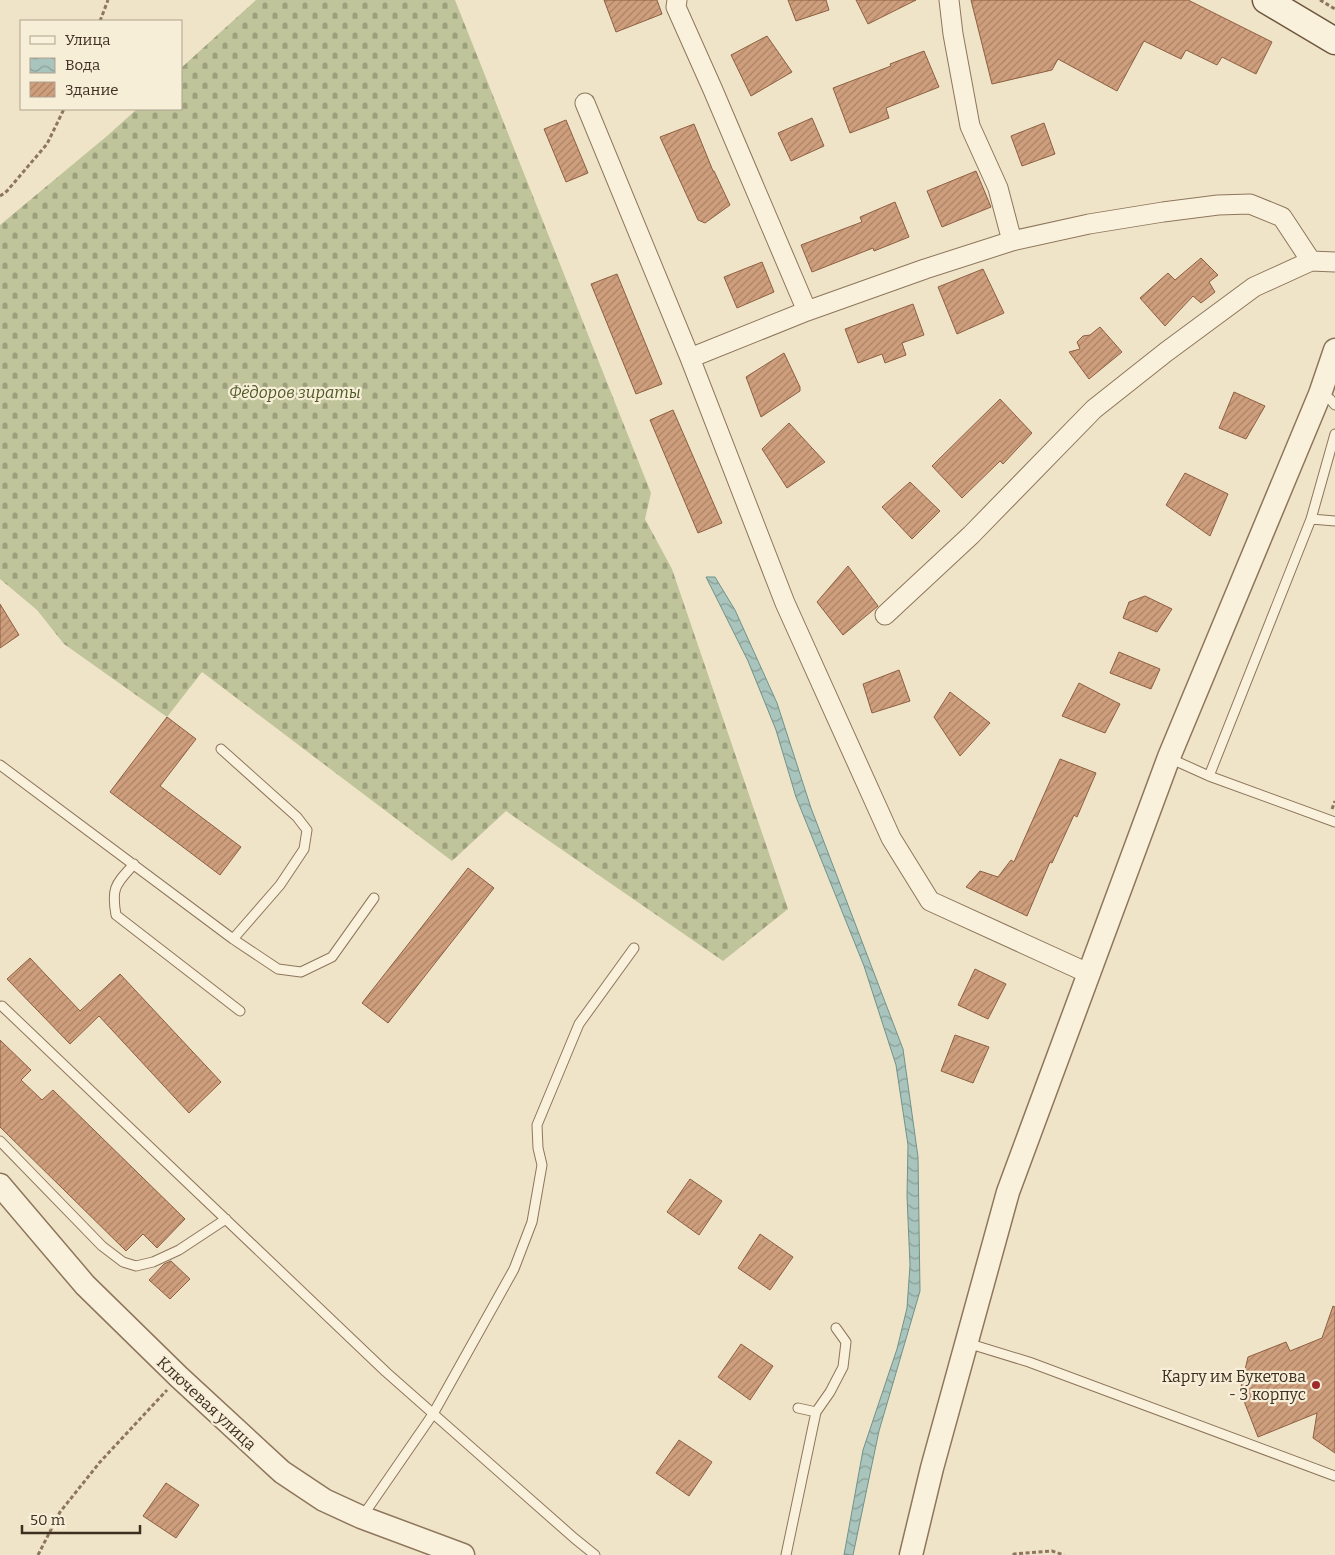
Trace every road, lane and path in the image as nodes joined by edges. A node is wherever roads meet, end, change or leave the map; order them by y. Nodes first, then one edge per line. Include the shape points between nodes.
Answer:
1 (108, 0) edge
2 (677, 0) edge
3 (949, 0) edge
4 (1266, 0) edge
5 (1320, 0) edge
6 (1335, 9) edge
7 (100, 20) edge
8 (1335, 41) edge
9 (586, 103) dead end
10 (64, 110) edge
11 (0, 196) edge
12 (1012, 241) junction
13 (1310, 261) junction
14 (1335, 262) edge
15 (807, 311) junction
16 (1335, 350) edge
17 (690, 358) junction
18 (1327, 400) edge
19 (1335, 434) edge
20 (1311, 519) junction
21 (1335, 521) edge
22 (885, 615) dead end
23 (221, 749) dead end
24 (1169, 758) junction
25 (0, 765) edge
26 (1209, 776) junction
27 (1335, 822) edge
28 (134, 864) junction
29 (374, 898) dead end
30 (233, 939) junction
31 (634, 948) dead end
32 (1090, 974) junction
33 (2, 1006) dead end
34 (240, 1011) dead end
35 (0, 1141) edge
36 (0, 1184) edge
37 (226, 1219) junction
38 (836, 1328) dead end
39 (967, 1343) junction
40 (179, 1377) junction
41 (798, 1408) dead end
42 (816, 1412) junction
43 (434, 1414) junction
44 (1335, 1476) edge
45 (361, 1517) junction
46 (38, 1555) edge
47 (463, 1555) edge
48 (596, 1555) edge
49 (786, 1555) edge
50 (911, 1555) edge
51 (1013, 1555) edge
52 (1064, 1555) edge

1 - 7 path
2 - 15 street via 676,7
3 - 12 street via 970,126 998,188
4 - 8 main road
5 - 6 path
9 - 17 street
10 - 11 path via 47,144
12 - 13 street via 1144,215 1250,204 1282,217
12 - 15 street
13 - 14 street
13 - 22 street via 1254,287 1094,409 971,535
15 - 17 street
16 - 18 street
17 - 32 street via 785,604 891,838 930,901
18 - 24 street
19 - 20 lane
20 - 21 lane
20 - 26 lane
23 - 30 lane via 297,817 307,830 304,849 280,885
24 - 26 lane
24 - 32 street
25 - 28 lane
26 - 27 lane
28 - 30 lane
28 - 34 lane via 118,883 113,899 116,915
29 - 30 lane via 332,957 302,972 278,969
31 - 43 lane via 580,1024 537,1125 542,1165 532,1222 514,1269
32 - 39 street via 1008,1192
33 - 37 lane
35 - 37 lane via 102,1246 123,1262 136,1266 153,1262 179,1250
36 - 40 street, Ключевая улица via 85,1286
37 - 43 lane
38 - 42 lane via 846,1342 843,1367
39 - 44 lane via 1029,1362
39 - 50 street
40 - 45 street, Ключевая улица via 282,1472 324,1500
40 - 46 path via 94,1469 60,1512
41 - 42 lane
42 - 49 lane
43 - 45 lane
43 - 48 lane
45 - 47 street, Ключевая улица
51 - 52 path via 1052,1551

